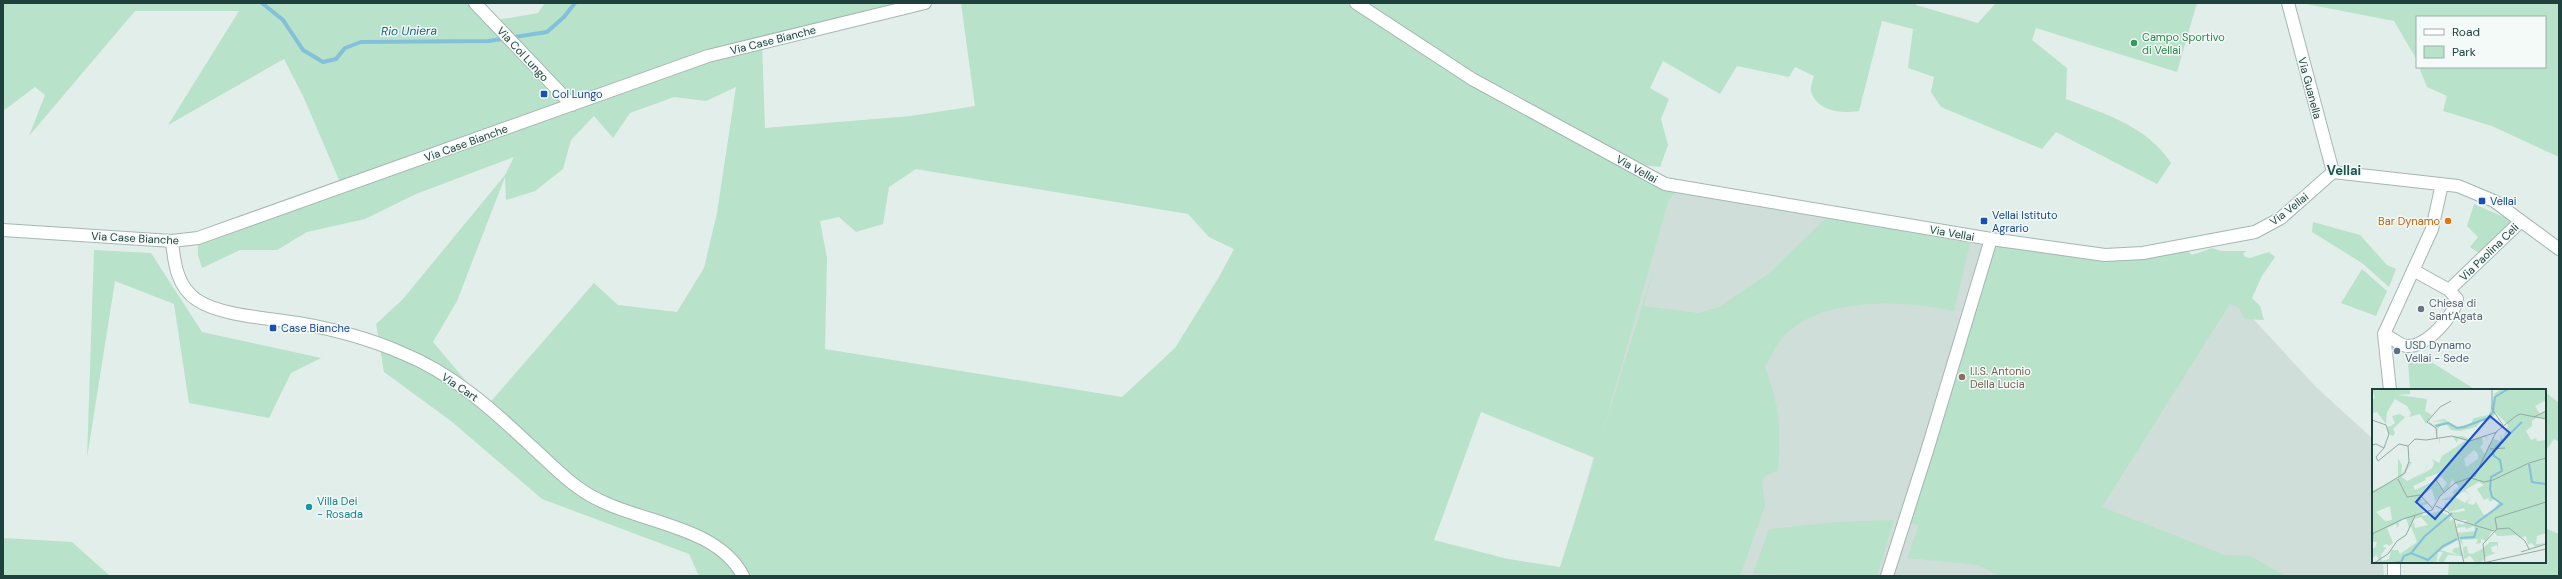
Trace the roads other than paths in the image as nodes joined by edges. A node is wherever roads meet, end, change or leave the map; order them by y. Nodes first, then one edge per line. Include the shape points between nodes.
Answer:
1 (475, 3) edge
2 (925, 3) edge
3 (1356, 3) edge
4 (2288, 3) edge
5 (572, 105) junction
6 (2333, 172) junction
7 (2442, 184) junction
8 (2521, 221) junction
9 (3, 230) edge
10 (1991, 239) junction
11 (172, 241) junction
12 (2559, 248) edge
13 (2413, 270) junction
14 (2449, 290) junction
15 (2384, 334) junction
16 (2390, 389) edge
17 (2394, 563) edge
18 (743, 576) edge
19 (1887, 576) edge
20 (2394, 576) edge

1 - 5 street, Via Col Lungo
2 - 5 street, Via Case Bianche via 708,56
3 - 10 street, Via Vellai via 1472,78 1665,184
4 - 6 street, Via Guanella
5 - 11 street, Via Case Bianche via 198,238
6 - 7 street
6 - 10 street, Via Vellai via 2281,218 2255,232 2239,236 2123,255 2105,255
7 - 8 street via 2458,186 2494,201
7 - 13 street via 2432,229
8 - 12 street
8 - 14 street, Via Paolina Celi
9 - 11 street, Via Case Bianche
10 - 19 street
11 - 18 street, Via Cart via 178,276 195,299 221,309 301,324 403,353 448,378 490,407 574,486 599,500 707,541 726,552
13 - 14 street
13 - 15 street
14 - 15 street, Via Paolina Celi via 2457,299 2456,309 2430,338 2406,346
15 - 16 street
17 - 20 street

